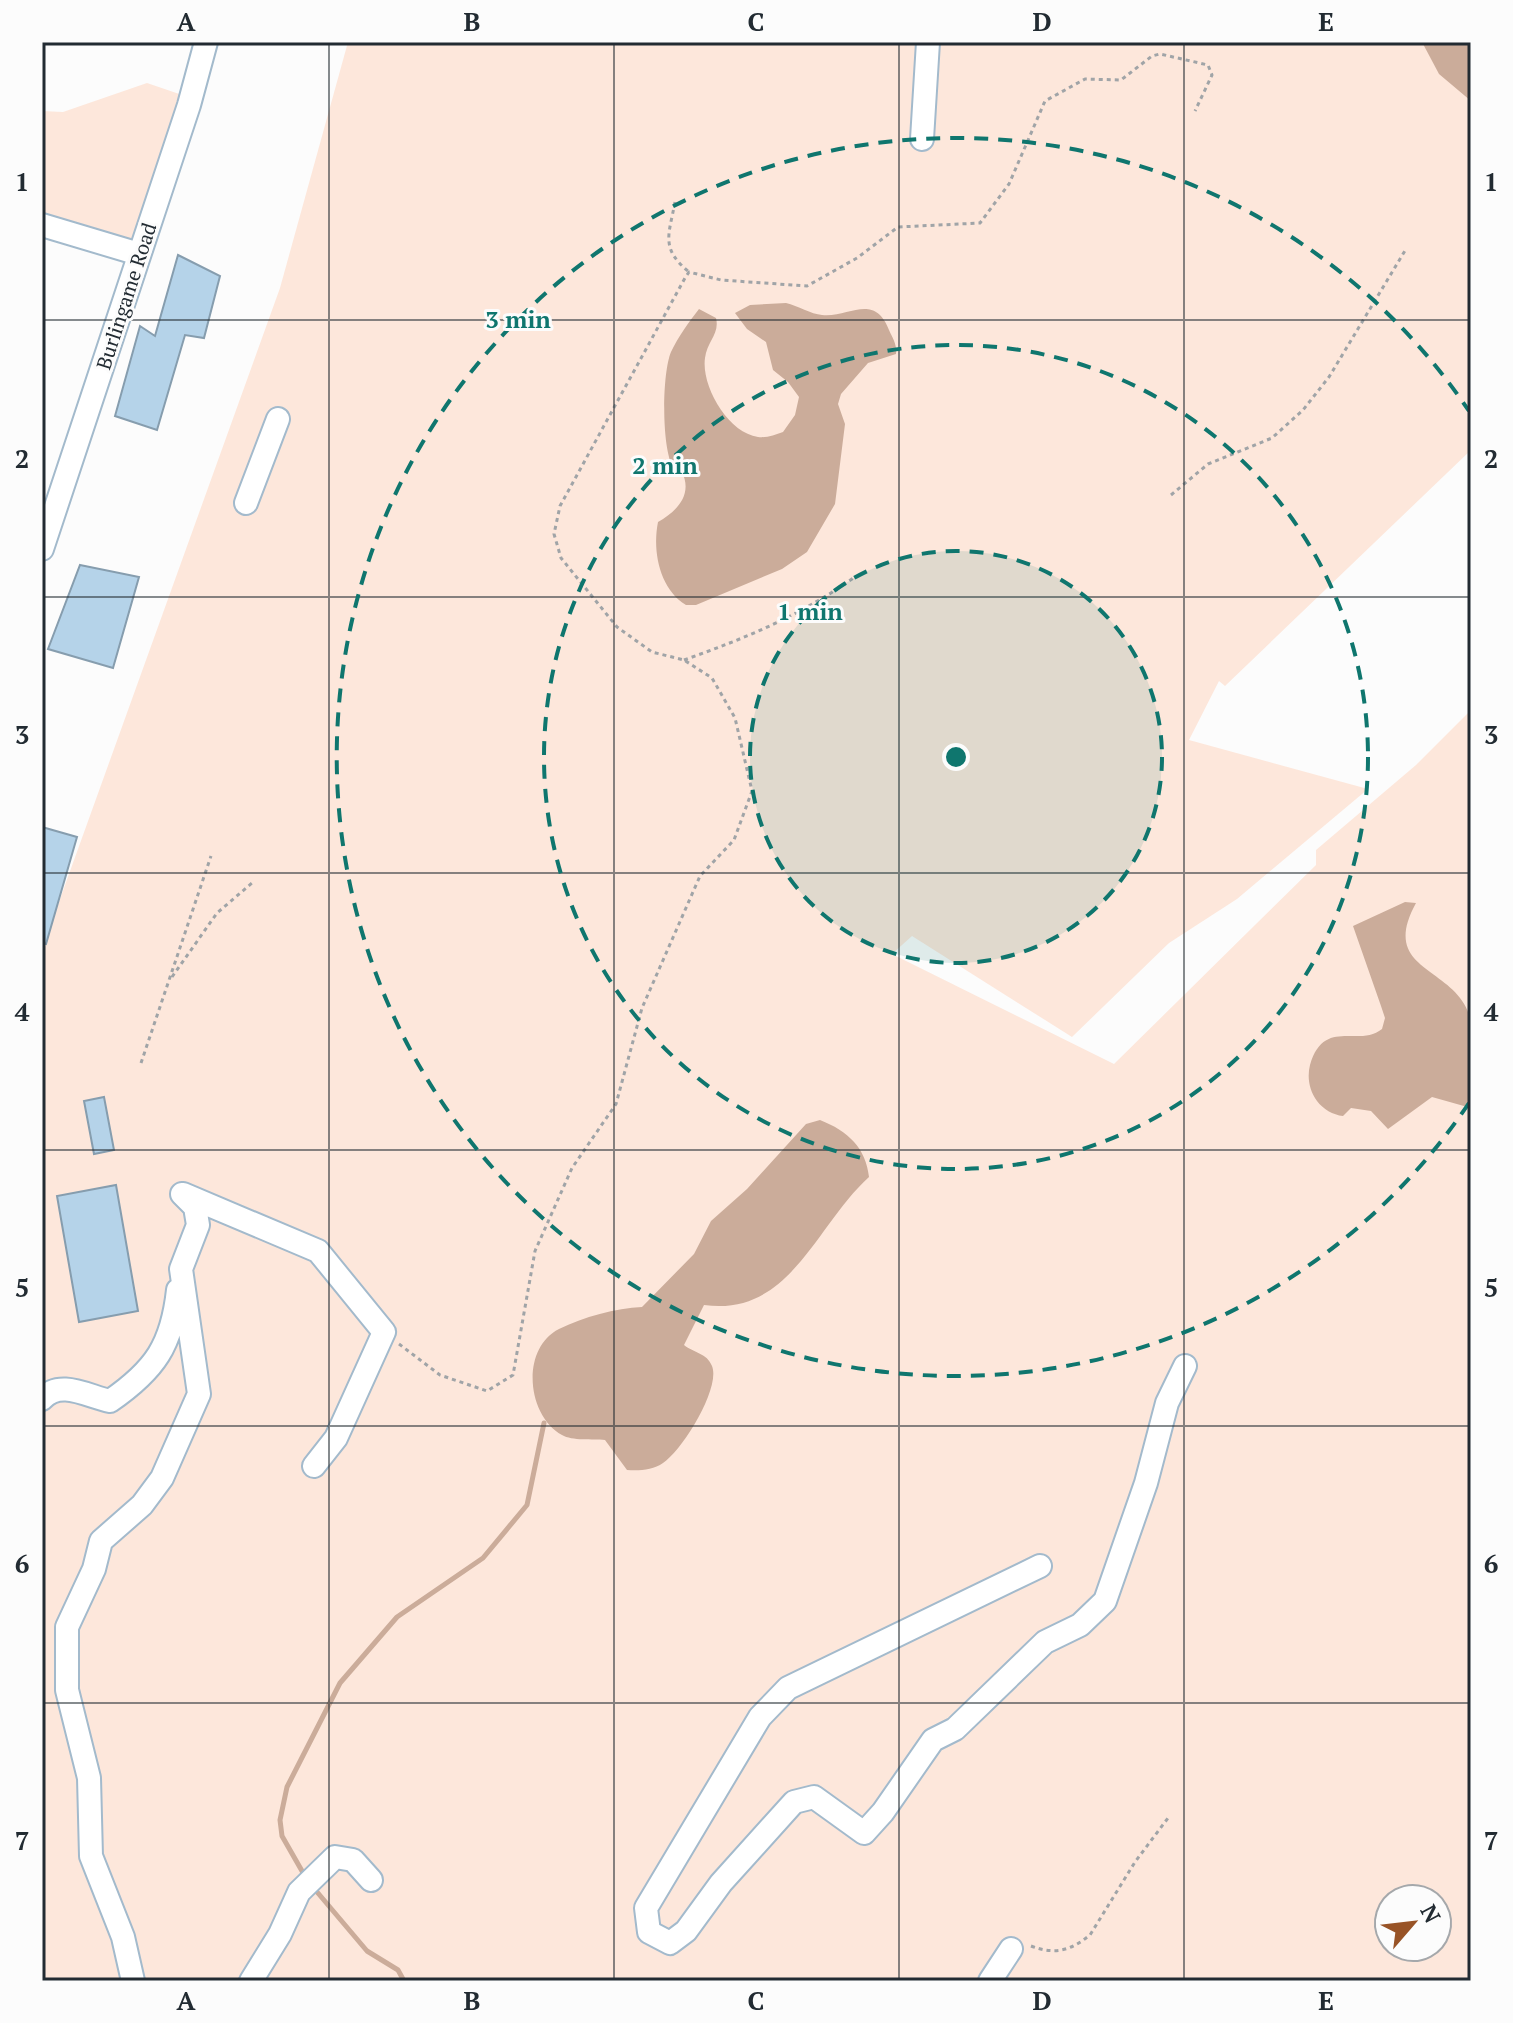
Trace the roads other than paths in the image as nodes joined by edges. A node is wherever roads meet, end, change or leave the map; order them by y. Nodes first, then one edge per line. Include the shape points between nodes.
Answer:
1 (206, 42) edge
2 (928, 42) edge
3 (922, 139) dead end
4 (42, 225) edge
5 (139, 254) junction
6 (278, 419) dead end
7 (246, 503) dead end
8 (42, 549) edge
9 (181, 1269) junction
10 (1185, 1366) dead end
11 (42, 1399) edge
12 (314, 1466) dead end
13 (1040, 1566) dead end
14 (371, 1880) dead end
15 (1011, 1949) road end
16 (133, 1981) edge
17 (251, 1981) edge
18 (990, 1981) edge

1 - 5 street, Burlingame Road
2 - 3 street
4 - 5 street
5 - 8 street, Burlingame Road
6 - 7 street
9 - 11 street via 167,1344 141,1380 110,1401 68,1388 50,1391
9 - 12 street via 198,1225 195,1207 182,1194 318,1251 384,1332 336,1438
9 - 16 street via 199,1394 162,1478 142,1505 101,1541 67,1627 67,1690 89,1778 91,1856 123,1937
10 - 13 street via 1167,1403 1105,1601 1080,1625 1045,1642 955,1729 933,1740 864,1833 814,1797 794,1802 686,1931 670,1943 649,1932 646,1908 760,1717 788,1688
14 - 17 street via 353,1860 335,1857 299,1892
15 - 18 street

